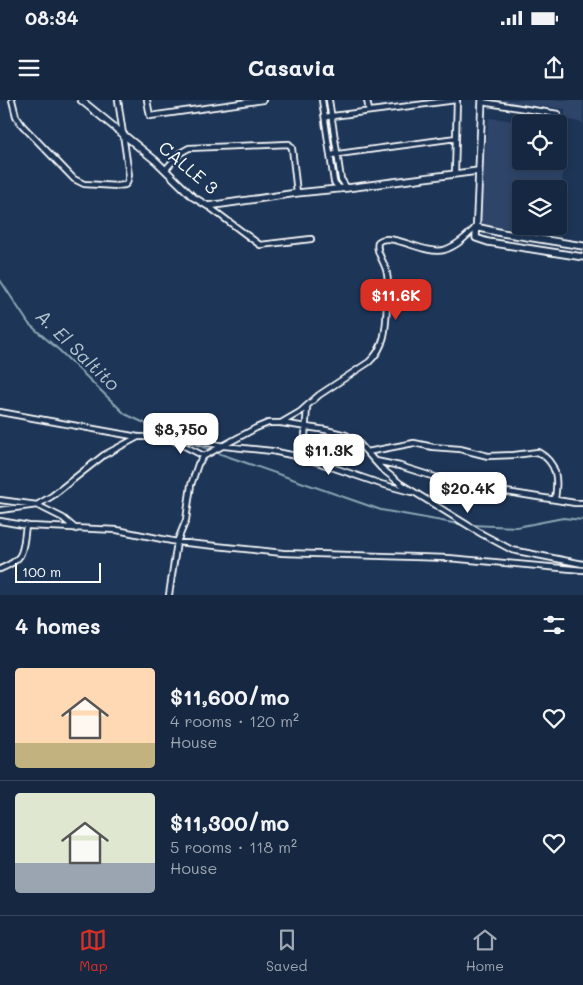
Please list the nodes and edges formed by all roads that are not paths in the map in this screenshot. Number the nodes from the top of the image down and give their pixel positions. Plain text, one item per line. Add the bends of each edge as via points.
1 (12, 100) edge
2 (81, 100) edge
3 (118, 100) edge
4 (147, 100) edge
5 (263, 100) edge
6 (322, 100) edge
7 (329, 100) edge
8 (366, 100) edge
9 (403, 100) edge
10 (457, 100) edge
11 (439, 101) edge
12 (482, 101) edge
13 (235, 102) edge
14 (404, 107) junction
15 (369, 111) junction
16 (558, 114) dead end
17 (331, 116) junction
18 (325, 117) junction
19 (123, 134) junction
20 (456, 138) junction
21 (338, 154) junction
22 (331, 155) junction
23 (166, 170) junction
24 (478, 171) junction
25 (455, 174) junction
26 (347, 188) junction
27 (340, 189) junction
28 (297, 193) junction
29 (208, 206) junction
30 (476, 226) junction
31 (476, 238) junction
32 (310, 239) dead end
33 (464, 239) junction
34 (583, 246) edge
35 (583, 257) edge
36 (307, 407) junction
37 (0, 412) edge
38 (281, 423) junction
39 (306, 427) junction
40 (138, 437) junction
41 (168, 437) junction
42 (224, 446) junction
43 (367, 452) junction
44 (204, 456) junction
45 (374, 461) junction
46 (320, 463) junction
47 (415, 493) junction
48 (555, 499) junction
49 (0, 500) edge
50 (583, 503) edge
51 (37, 505) junction
52 (0, 510) edge
53 (0, 522) edge
54 (26, 526) junction
55 (76, 529) junction
56 (177, 542) junction
57 (583, 564) edge
58 (0, 569) edge
59 (583, 570) edge
60 (169, 595) edge

1 - 19 street via 22,125 74,179 84,184 117,186 127,183 129,168
2 - 19 street, CALLE 3
3 - 19 street
4 - 13 street via 150,116
5 - 13 street
6 - 18 street
7 - 17 street
8 - 15 street
9 - 14 street
10 - 11 street
10 - 20 street
11 - 14 street
12 - 16 street
12 - 24 street
14 - 15 street
15 - 17 street
17 - 18 street
17 - 21 street
18 - 22 street
19 - 23 street, CALLE 3
20 - 21 street
20 - 25 street
21 - 22 street
21 - 26 street via 341,180
22 - 27 street via 334,182
23 - 28 street via 180,153 189,148 289,144
23 - 29 street, CALLE 3 via 193,197
24 - 25 street
24 - 30 street
25 - 26 street
26 - 27 street
27 - 28 street
28 - 29 street
29 - 32 street, CALLE 3 via 260,245
30 - 31 street
30 - 33 street
30 - 34 street
31 - 33 street
31 - 35 street
33 - 36 street via 449,248 437,250 392,238 378,242 388,282 386,329 380,348 369,362
36 - 38 street
36 - 39 street
37 - 40 street
38 - 39 street
38 - 42 street via 268,423
39 - 43 street via 346,435
39 - 46 street via 306,446
40 - 41 street
40 - 51 street via 104,455
41 - 42 street
41 - 44 street
42 - 44 street
42 - 46 street via 278,452
43 - 45 street
43 - 48 street via 414,443 488,456 538,452 552,464 558,482
44 - 56 street via 194,473 186,520
45 - 47 street
45 - 48 street via 457,484
46 - 47 street
47 - 57 street via 512,550
48 - 50 street
49 - 51 street
51 - 52 street
51 - 55 street via 63,518
53 - 54 street
54 - 55 street
54 - 58 street via 19,558
55 - 56 street via 117,530
56 - 59 street via 283,553 448,558
56 - 60 street

